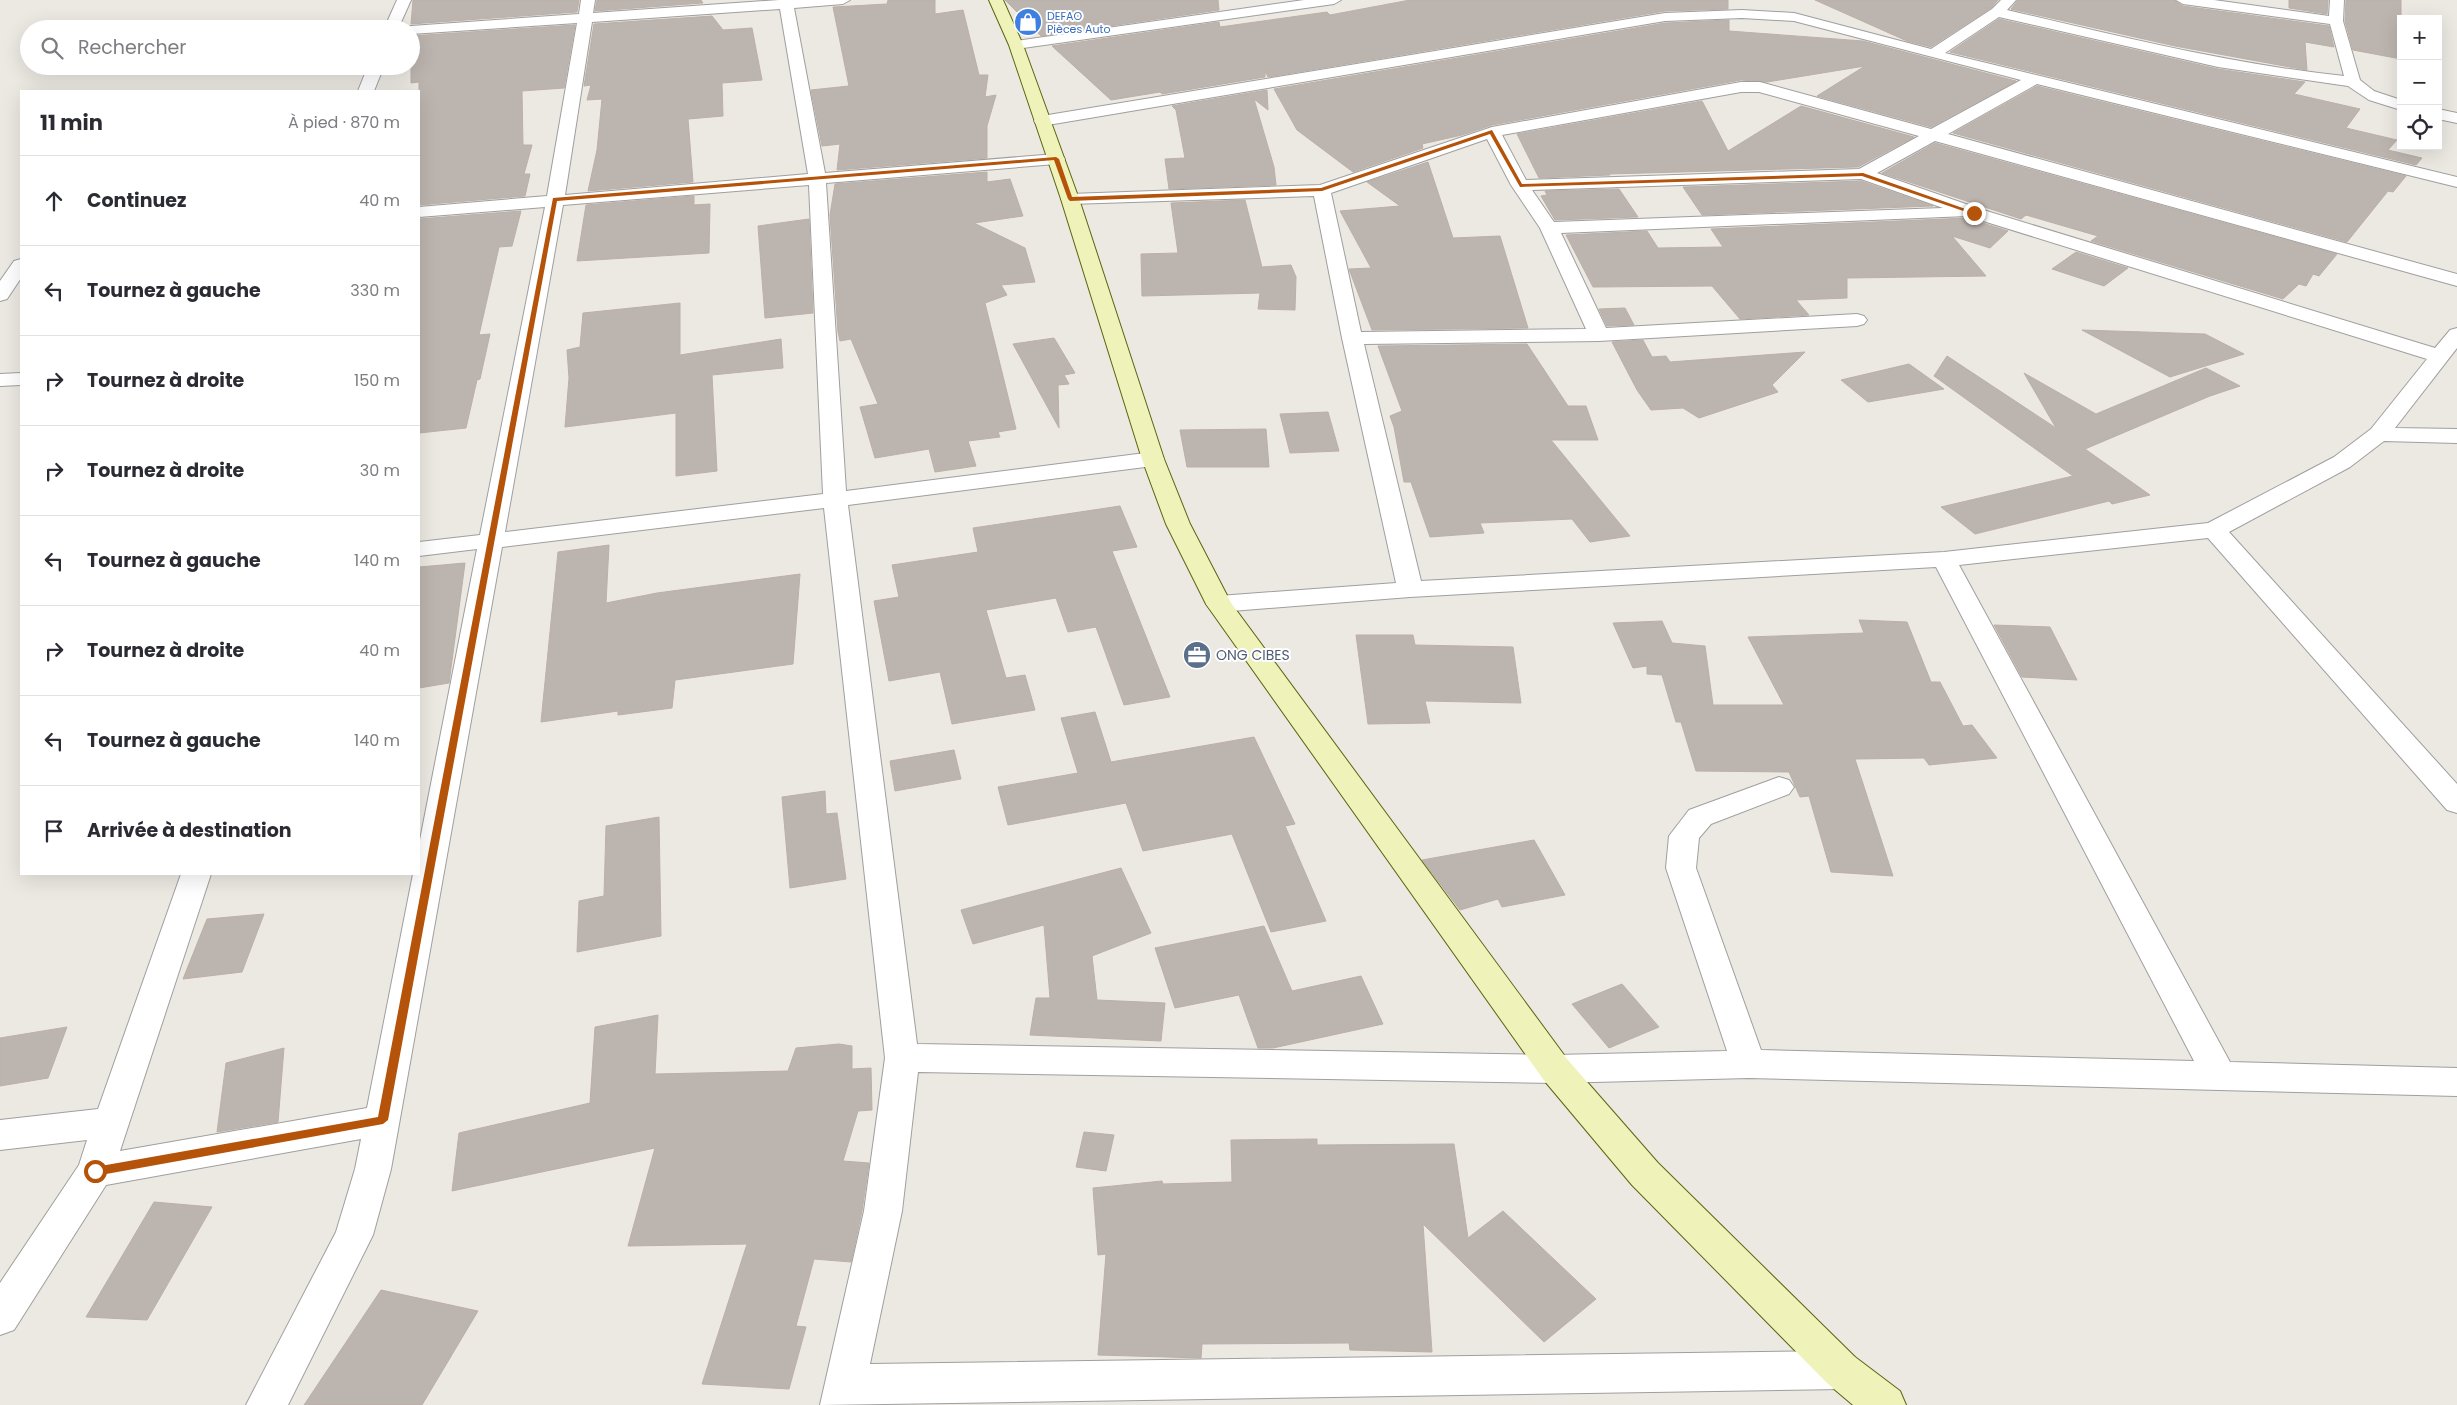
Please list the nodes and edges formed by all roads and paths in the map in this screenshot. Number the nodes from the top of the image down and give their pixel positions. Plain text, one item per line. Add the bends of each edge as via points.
1 (404, 0) edge
2 (843, 0) edge
3 (996, 0) edge
4 (1334, 0) edge
5 (1687, 0) edge
6 (1758, 0) edge
7 (2010, 0) edge
8 (2183, 0) edge
9 (2337, 0) edge
10 (786, 2) edge
11 (1283, 3) edge
12 (586, 9) edge
13 (1997, 12) junction
14 (1665, 16) junction
15 (1794, 17) junction
16 (395, 20) edge
17 (2336, 21) junction
18 (420, 29) edge
19 (1016, 45) junction
20 (1933, 54) junction
21 (372, 75) edge
22 (2034, 79) junction
23 (2353, 82) junction
24 (366, 90) edge
25 (2397, 104) edge
26 (2442, 115) edge
27 (2457, 118) edge
28 (1042, 121) junction
29 (1492, 132) junction
30 (1932, 135) junction
31 (1056, 159) junction
32 (1863, 174) junction
33 (817, 177) junction
34 (2457, 182) edge
35 (1520, 185) junction
36 (1322, 190) junction
37 (555, 199) junction
38 (1070, 199) junction
39 (420, 212) edge
40 (1974, 213) junction
41 (1549, 228) junction
42 (20, 266) edge
43 (2457, 280) edge
44 (0, 295) edge
45 (1856, 320) dead end
46 (2457, 334) edge
47 (1599, 335) junction
48 (1352, 338) junction
49 (2439, 356) junction
50 (20, 379) edge
51 (0, 380) edge
52 (2379, 434) junction
53 (2457, 436) edge
54 (1153, 459) junction
55 (835, 500) junction
56 (2214, 530) junction
57 (490, 542) junction
58 (420, 549) edge
59 (1944, 559) junction
60 (1410, 589) junction
61 (1219, 604) junction
62 (2447, 780) edge
63 (1779, 787) dead end
64 (2457, 802) edge
65 (196, 875) edge
66 (902, 1058) junction
67 (1749, 1064) junction
68 (1555, 1069) junction
69 (2220, 1077) junction
70 (2457, 1082) edge
71 (383, 1120) junction
72 (110, 1123) junction
73 (0, 1136) edge
74 (95, 1171) junction
75 (0, 1317) edge
76 (1841, 1370) junction
77 (844, 1394) edge
78 (267, 1405) edge
79 (1885, 1405) edge

1 - 16 street
2 - 10 street
3 - 19 street
4 - 11 street
5 - 14 street
6 - 15 street
7 - 13 street
8 - 17 street
9 - 17 street
10 - 12 street
10 - 33 street
11 - 19 street
12 - 18 street
12 - 37 street
13 - 20 street
13 - 23 street via 2238,67 2301,78
14 - 15 street via 1742,14
14 - 28 street
15 - 20 street
17 - 23 street
19 - 28 street
20 - 22 street
21 - 24 street
22 - 30 street
22 - 34 street
23 - 25 street via 2372,96
26 - 27 street
28 - 31 street
29 - 30 street via 1750,86
29 - 35 street
29 - 36 street
30 - 32 street
30 - 43 street
31 - 33 street
31 - 38 street
32 - 35 street
32 - 40 street
33 - 37 street
33 - 55 street
35 - 41 street
36 - 38 street
36 - 48 street
37 - 39 street
37 - 57 street
38 - 54 street
40 - 41 street
40 - 49 street
41 - 47 street
42 - 44 street
45 - 47 street
46 - 49 street
47 - 48 street
48 - 60 street
49 - 52 street
50 - 51 street
52 - 53 street
52 - 56 street via 2342,462
54 - 55 street
54 - 61 street via 1178,524
55 - 57 street
55 - 66 street
56 - 59 street
56 - 62 street
57 - 58 street
57 - 71 street
59 - 60 street
59 - 69 street
60 - 61 street
61 - 68 street
62 - 64 street
63 - 67 street via 1700,817 1684,836 1683,844 1681,868
65 - 72 street
66 - 68 street
66 - 77 street via 883,1211
67 - 68 street
67 - 69 street
68 - 76 street via 1645,1174
69 - 70 street
71 - 74 street
71 - 78 street via 354,1235
72 - 73 street
72 - 74 street
74 - 75 street
76 - 77 street
76 - 79 street

